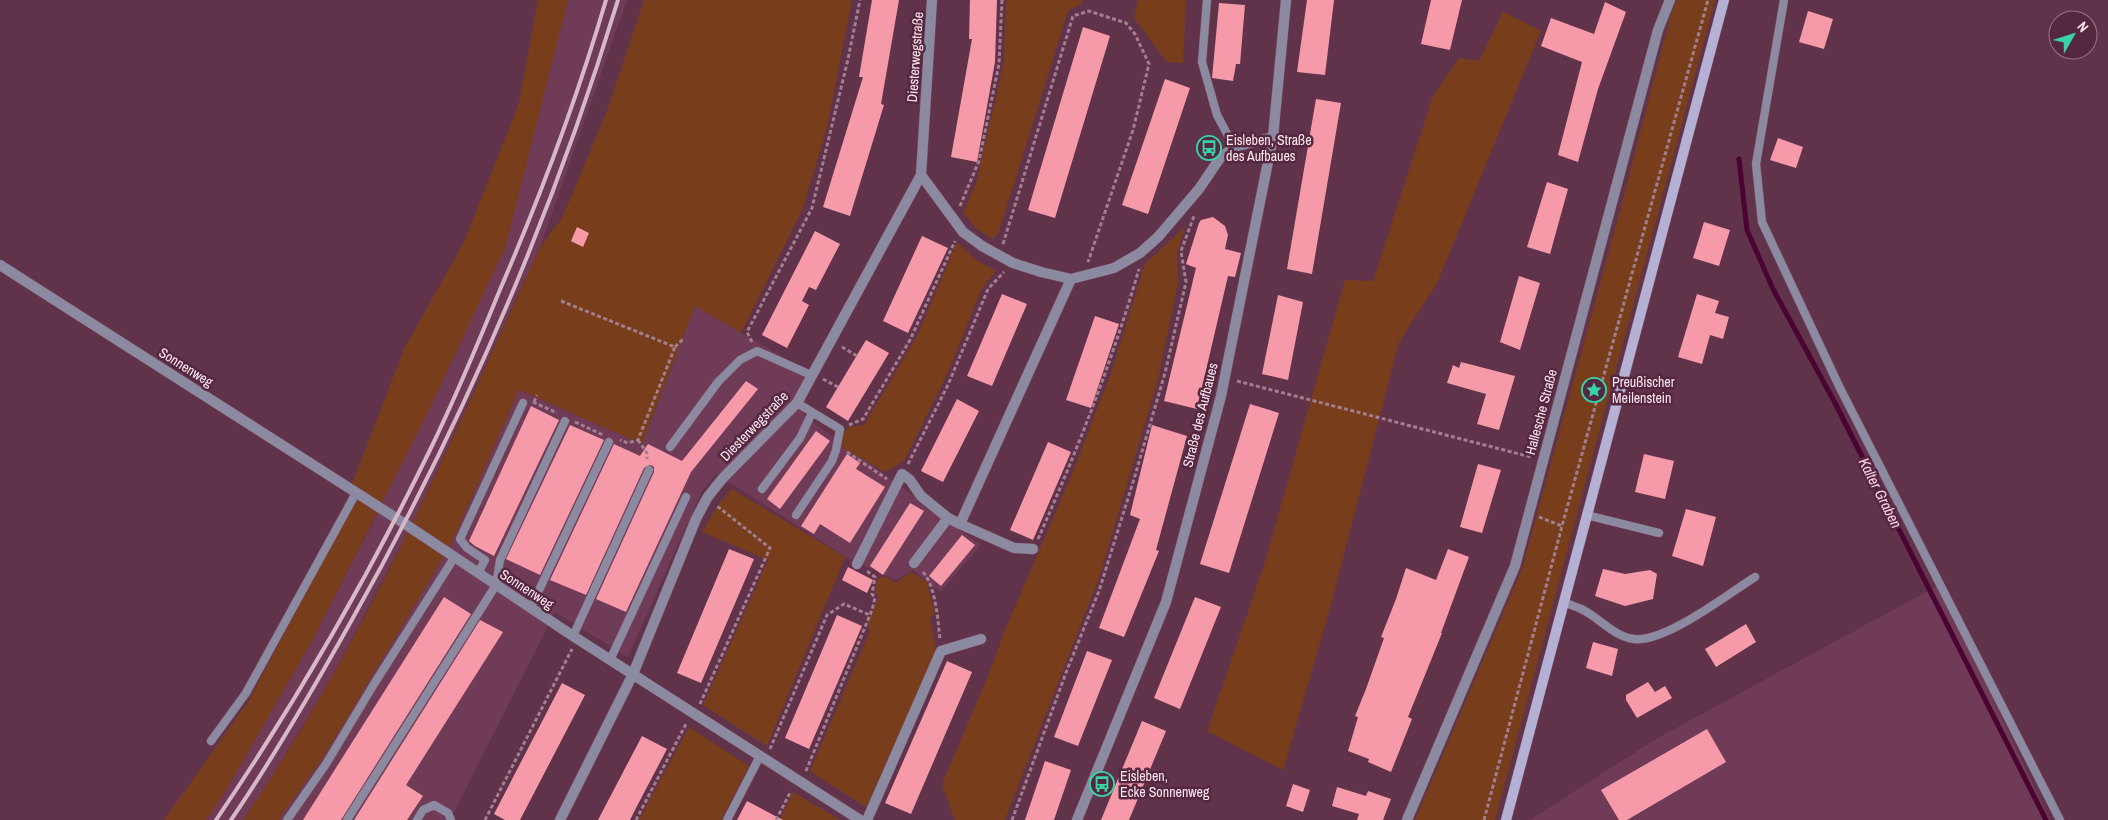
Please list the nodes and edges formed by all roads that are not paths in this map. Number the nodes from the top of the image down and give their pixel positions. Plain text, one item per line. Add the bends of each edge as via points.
1 (932, 0) edge
2 (1208, 0) edge
3 (1286, 0) edge
4 (1670, 0) edge
5 (1724, 0) edge
6 (1784, 0) edge
7 (1273, 137) junction
8 (1234, 146) junction
9 (921, 175) junction
10 (0, 266) edge
11 (1071, 279) junction
12 (811, 376) junction
13 (523, 403) dead end
14 (797, 403) junction
15 (812, 412) junction
16 (565, 421) dead end
17 (610, 442) road end
18 (670, 447) dead end
19 (649, 470) road end
20 (762, 489) dead end
21 (356, 493) junction
22 (686, 496) dead end
23 (796, 515) dead end
24 (1586, 515) junction
25 (948, 518) junction
26 (960, 524) junction
27 (1660, 533) dead end
28 (1033, 549) road end
29 (454, 558) junction
30 (914, 563) road end
31 (856, 564) road end
32 (478, 573) junction
33 (1755, 577) dead end
34 (496, 585) junction
35 (1564, 602) junction
36 (531, 607) junction
37 (575, 637) junction
38 (981, 639) dead end
39 (610, 660) junction
40 (633, 674) junction
41 (211, 741) dead end
42 (763, 757) junction
43 (287, 820) edge
44 (347, 820) edge
45 (417, 820) edge
46 (451, 820) edge
47 (560, 820) edge
48 (727, 820) edge
49 (860, 820) edge
50 (867, 820) edge
51 (1077, 820) edge
52 (1407, 820) edge
53 (1506, 820) edge
54 (2060, 820) edge

1 - 9 street, Diesterwegstraße
2 - 8 lane via 1202,62 1216,115
3 - 7 street, Straße des Aufbaues
4 - 52 street, Hallesche Straße via 1658,30 1515,566
5 - 24 main road
6 - 54 lane via 1756,164 1762,222 1839,386
7 - 8 street
7 - 51 street, Straße des Aufbaues via 1224,378 1166,602
8 - 11 street via 1220,158 1158,237 1140,253 1114,268
9 - 11 street via 963,232 999,256
9 - 12 street, Diesterwegstraße
10 - 21 street, Sonnenweg
11 - 26 street
12 - 14 street, Diesterwegstraße
12 - 18 lane via 757,351 740,360 718,382
13 - 32 lane via 460,539 485,560
14 - 15 lane
14 - 40 street, Diesterwegstraße via 707,498
15 - 20 lane via 800,438
15 - 23 lane via 840,429 832,461
16 - 34 lane via 500,560
17 - 36 lane
19 - 37 lane
21 - 29 street, Sonnenweg
21 - 41 lane via 246,693
22 - 39 lane
24 - 27 lane
24 - 35 main road
25 - 26 street
25 - 30 street
25 - 31 street via 921,496 902,474
26 - 28 street via 1014,548
29 - 32 street, Sonnenweg
29 - 43 lane via 326,764
32 - 34 street, Sonnenweg
33 - 35 lane via 1664,634 1646,639 1633,639 1618,633 1585,610
34 - 36 street, Sonnenweg
34 - 44 lane
35 - 53 main road
36 - 37 street, Sonnenweg
37 - 39 street, Sonnenweg
38 - 50 street via 941,651
39 - 40 street, Sonnenweg
40 - 42 street, Sonnenweg
40 - 47 street
42 - 48 lane
42 - 49 street, Sonnenweg
45 - 46 lane via 423,810 434,805 448,813

